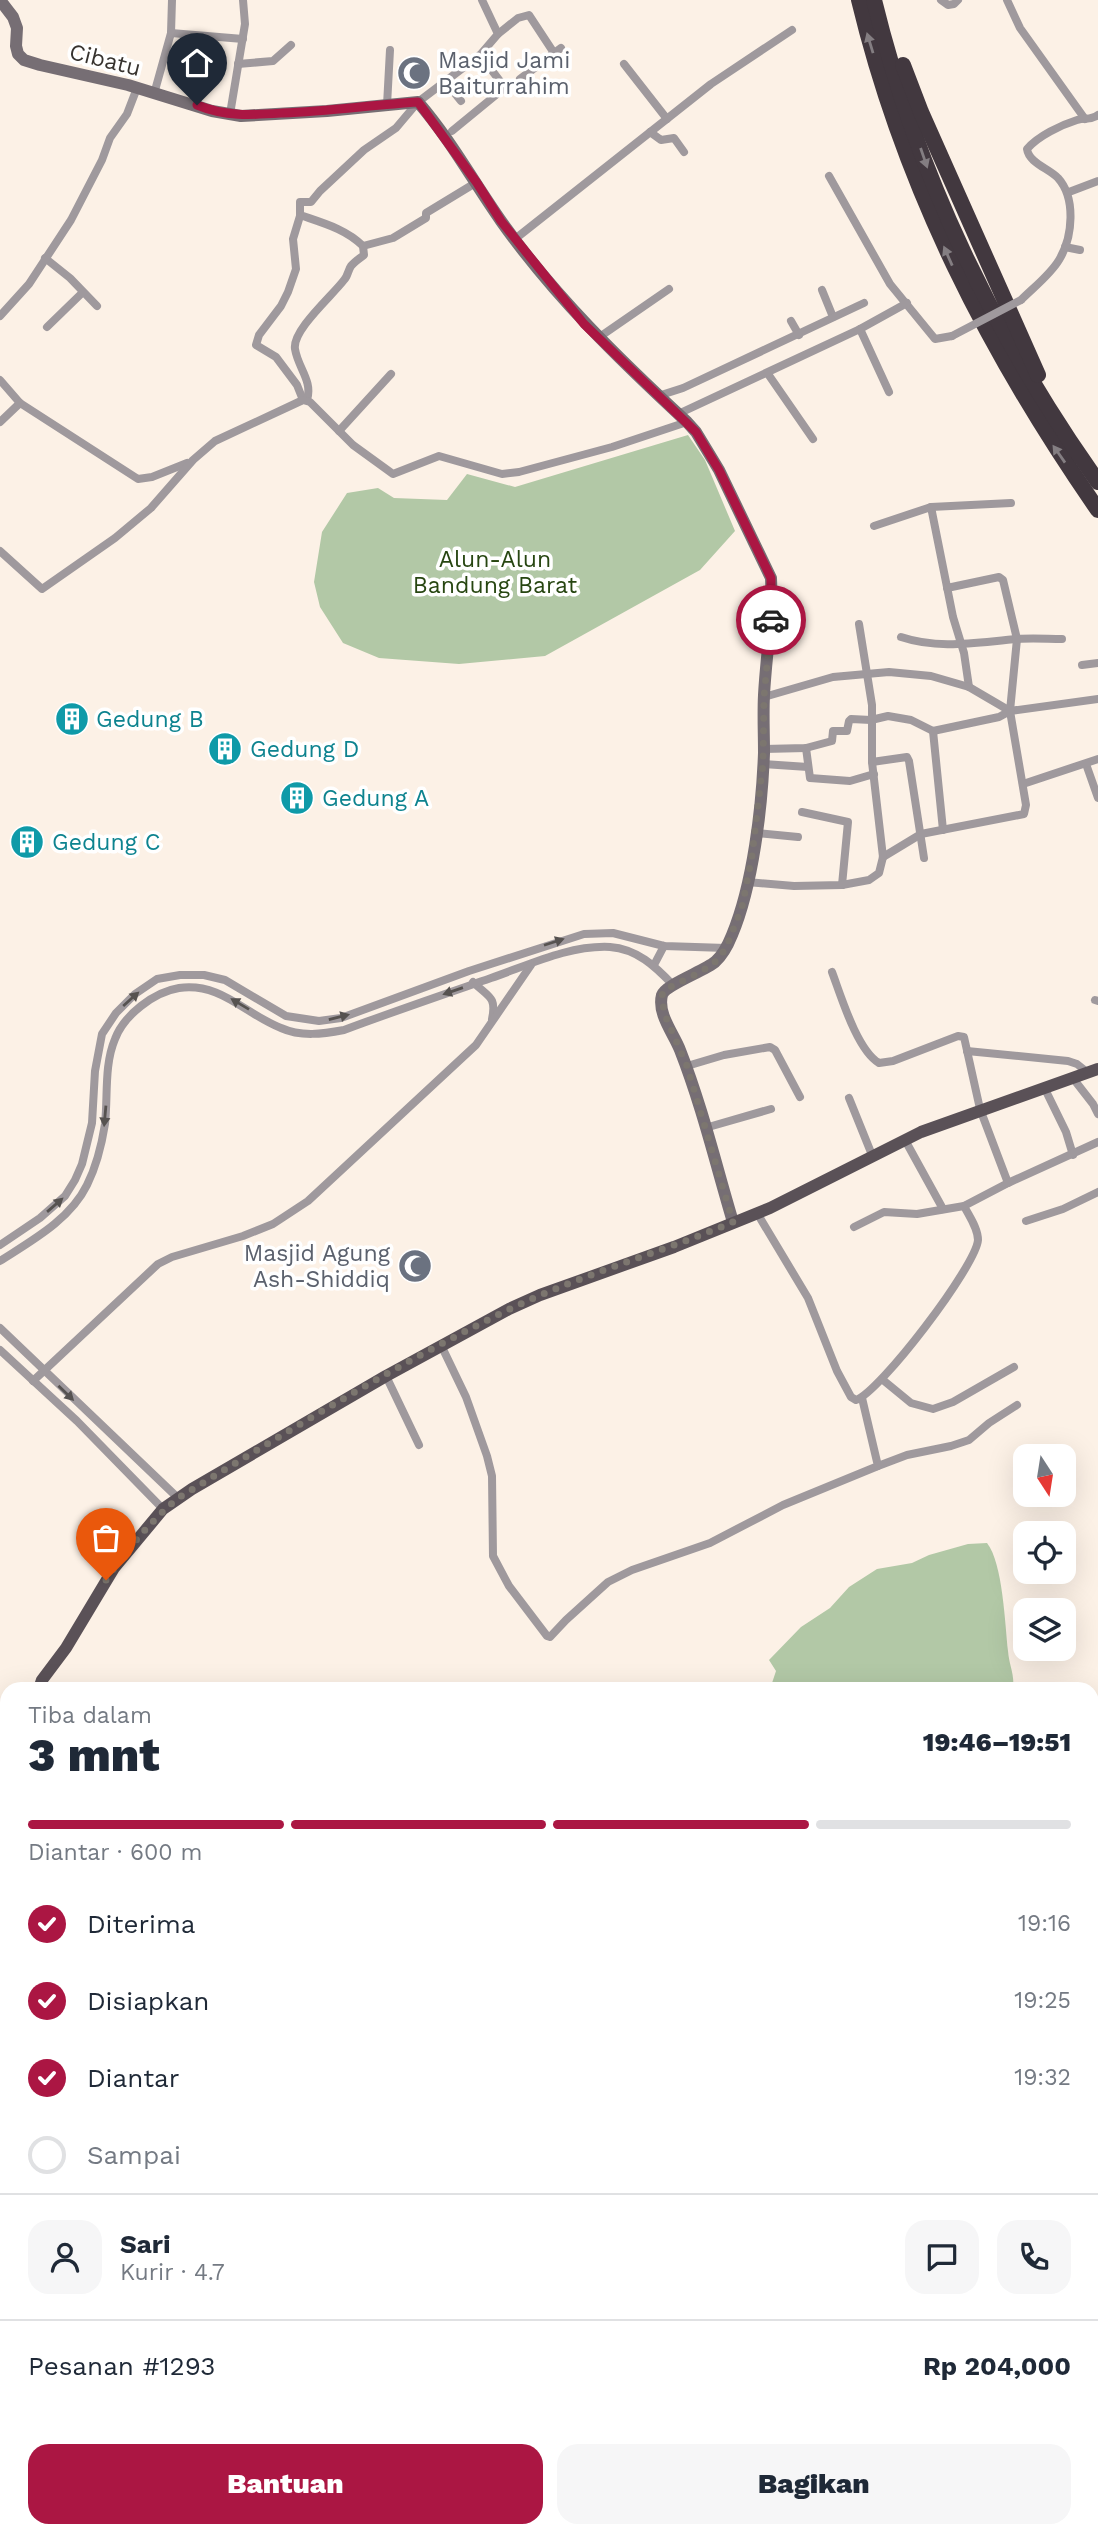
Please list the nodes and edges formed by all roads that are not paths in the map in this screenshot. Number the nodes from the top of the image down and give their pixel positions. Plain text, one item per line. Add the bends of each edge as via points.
1 (0, 0) edge
2 (172, 0) edge
3 (243, 0) edge
4 (482, 0) edge
5 (859, 0) edge
6 (877, 0) edge
7 (941, 0) edge
8 (958, 0) edge
9 (1007, 0) edge
10 (792, 30) dead end
11 (171, 33) junction
12 (498, 34) junction
13 (243, 39) junction
14 (291, 46) dead end
15 (390, 50) dead end
16 (480, 55) junction
17 (238, 64) junction
18 (624, 64) dead end
19 (520, 79) dead end
20 (445, 81) junction
21 (137, 88) junction
22 (154, 94) junction
23 (461, 101) dead end
24 (418, 102) junction
25 (387, 105) junction
26 (230, 114) junction
27 (667, 119) junction
28 (1093, 120) edge
29 (452, 131) dead end
30 (650, 132) junction
31 (684, 152) dead end
32 (829, 176) dead end
33 (1098, 181) edge
34 (477, 183) junction
35 (1069, 192) junction
36 (300, 216) junction
37 (515, 239) junction
38 (363, 246) junction
39 (1065, 247) junction
40 (1080, 250) dead end
41 (45, 258) junction
42 (669, 289) dead end
43 (821, 290) dead end
44 (82, 293) junction
45 (864, 303) dead end
46 (907, 303) junction
47 (97, 306) dead end
48 (0, 316) edge
49 (833, 317) junction
50 (791, 321) dead end
51 (47, 327) dead end
52 (860, 330) junction
53 (799, 335) junction
54 (597, 338) junction
55 (391, 374) dead end
56 (768, 374) junction
57 (0, 380) edge
58 (890, 392) dead end
59 (658, 396) junction
60 (305, 400) junction
61 (20, 403) junction
62 (682, 418) junction
63 (0, 422) edge
64 (339, 431) junction
65 (813, 439) dead end
66 (193, 460) junction
67 (1098, 482) edge
68 (1012, 503) dead end
69 (932, 508) junction
70 (1098, 510) edge
71 (874, 526) dead end
72 (0, 551) edge
73 (947, 588) junction
74 (859, 624) dead end
75 (901, 637) dead end
76 (1017, 639) junction
77 (1062, 639) dead end
78 (961, 644) junction
79 (1098, 663) edge
80 (1082, 665) dead end
81 (868, 673) junction
82 (969, 687) junction
83 (764, 697) junction
84 (1098, 699) edge
85 (1010, 711) junction
86 (871, 720) junction
87 (933, 731) junction
88 (806, 748) junction
89 (764, 749) junction
90 (1098, 759) edge
91 (872, 762) junction
92 (763, 764) junction
93 (1086, 764) junction
94 (808, 767) junction
95 (874, 774) junction
96 (1023, 783) junction
97 (1098, 798) edge
98 (802, 812) dead end
99 (943, 830) junction
100 (756, 833) junction
101 (921, 834) junction
102 (798, 837) dead end
103 (883, 857) junction
104 (924, 858) dead end
105 (747, 882) junction
106 (842, 885) junction
107 (613, 933) junction
108 (664, 946) junction
109 (612, 947) junction
110 (726, 948) junction
111 (532, 964) junction
112 (654, 965) junction
113 (469, 971) junction
114 (832, 972) dead end
115 (474, 984) junction
116 (673, 985) junction
117 (490, 1026) junction
118 (967, 1051) junction
119 (687, 1066) junction
120 (1092, 1070) edge
121 (1072, 1077) junction
122 (1044, 1087) junction
123 (800, 1097) dead end
124 (849, 1098) dead end
125 (771, 1109) dead end
126 (981, 1109) junction
127 (1098, 1114) edge
128 (705, 1128) junction
129 (905, 1140) junction
130 (1098, 1142) edge
131 (872, 1155) junction
132 (1073, 1155) junction
133 (1009, 1182) junction
134 (1098, 1192) edge
135 (964, 1206) junction
136 (943, 1209) junction
137 (757, 1213) junction
138 (1026, 1221) dead end
139 (733, 1222) junction
140 (854, 1227) dead end
141 (0, 1245) edge
142 (0, 1261) edge
143 (0, 1328) edge
144 (441, 1345) junction
145 (0, 1350) edge
146 (1014, 1367) dead end
147 (44, 1371) junction
148 (386, 1376) junction
149 (883, 1380) junction
150 (33, 1381) junction
151 (862, 1398) junction
152 (1017, 1405) dead end
153 (419, 1444) dead end
154 (878, 1466) junction
155 (178, 1498) junction
156 (163, 1509) junction
157 (41, 1682) edge

1 - 21 street, Cibatu via 13,17 18,54 24,60
2 - 11 street
3 - 13 street
4 - 12 street
70 -> 5 highway via 1041,426 950,261 886,97
6 -> 67 highway via 901,93 932,181 965,255 1014,350
7 - 8 street via 951,5
9 - 28 street via 1020,28
10 - 27 street
11 - 13 street
11 - 22 street
12 - 16 street
12 - 19 street via 529,15 558,50
13 - 17 street
14 - 17 street via 272,61
15 - 25 street
16 - 20 street
16 - 29 street via 503,85 502,90
17 - 26 street
18 - 27 street
20 - 23 street
20 - 24 street
21 - 22 street, Cibatu
21 - 41 street via 71,220
22 - 26 street, Cibatu
24 - 25 street, Cibatu
24 - 34 street
24 - 36 street via 396,128 364,150 311,202 300,202
25 - 26 street, Cibatu
27 - 30 street
28 - 35 street via 1077,120 1027,149
30 - 31 street via 664,140 674,138
30 - 37 street
32 - 46 street via 890,284
33 - 35 street
34 - 37 street
34 - 38 street via 426,213 426,218 407,231
35 - 39 street via 1072,207
36 - 38 street via 341,230
36 - 60 street via 293,239 296,269 281,306 256,345 276,357
37 - 54 street
38 - 60 street via 363,255 351,265 346,279 319,306 296,340 295,352 310,392
39 - 40 street
39 - 46 street, bridge via 1051,270 1021,300 952,335 935,339
41 - 44 street
41 - 48 street
42 - 54 street
43 - 49 street
44 - 47 street
44 - 51 street
45 - 49 street
46 - 52 street
49 - 53 street
50 - 53 street
52 - 56 street
52 - 58 street
53 - 59 street
54 - 59 street
55 - 64 street
56 - 62 street
56 - 65 street
57 - 61 street
59 - 62 street
60 - 64 street
60 - 66 street via 215,441
61 - 63 street
61 - 66 street via 138,480
62 - 64 street via 612,447 502,474 439,456 391,474
62 - 83 street via 719,470 771,578
66 - 72 street via 150,508 43,589
68 - 69 street
69 - 71 street
69 - 73 street
73 - 76 street via 1002,578
73 - 78 street
74 - 81 street
75 - 78 street via 930,644
76 - 77 street
76 - 78 street
76 - 85 street
78 - 82 street
79 - 80 street
81 - 82 street via 931,676
81 - 83 street via 833,677
81 - 86 street
82 - 85 street
83 - 89 street
84 - 85 street
85 - 87 street
85 - 96 street
86 - 87 street via 888,716 911,720
86 - 88 street via 849,719 847,731 833,731 833,741
86 - 91 street
87 - 99 street
88 - 89 street
88 - 94 street
89 - 92 street
90 - 93 street
91 - 95 street
91 - 101 street via 907,757
92 - 94 street
92 - 100 street
93 - 96 street
93 - 97 street
94 - 95 street via 812,779 850,781
95 - 103 street
96 - 99 street via 1024,814
98 - 106 street via 848,822
99 - 101 street
100 - 102 street
100 - 105 street
101 - 103 street
101 - 104 street
103 - 106 street via 879,873 869,880
105 - 106 street
105 - 110 street
107 - 108 street
107 - 109 street
113 -> 107 street via 573,937
108 - 110 street
108 - 112 street
109 - 111 street via 586,948
109 - 112 street
110 - 116 street via 701,972
111 - 115 street
111 - 117 street
112 - 116 street
113 - 115 street
141 -> 113 street via 40,1218 75,1180 92,1123 102,1034 116,1013 157,979 204,975 225,980 286,1016 319,1021 341,1018
114 - 118 street via 849,1018 874,1061 893,1061 958,1036 964,1037
115 - 117 street via 495,1006
115 -> 142 street via 344,1030 320,1034 281,1029 219,992 202,988 163,992 144,1004 115,1039 104,1125 86,1187 45,1232
116 - 119 street via 662,995 664,1013
117 - 147 street via 477,1045 308,1201 272,1224 158,1264
118 - 120 street via 1068,1061
118 - 126 street
119 - 123 street via 770,1047
119 - 128 street
120 - 121 main road
121 - 122 main road
121 - 127 street
122 - 126 main road
122 - 132 street
124 - 131 street
125 - 128 street
126 - 129 main road
126 - 133 street
128 - 139 street
129 - 131 main road
129 - 136 street
130 - 132 street
131 - 137 main road
132 - 133 street
133 - 135 street
134 - 138 street
135 - 136 street
135 - 149 street via 977,1244 930,1321
136 - 140 street via 917,1214 884,1212
137 - 139 main road
137 - 151 street via 808,1298 851,1397
139 - 144 main road via 540,1295
143 - 147 street
144 - 148 main road
144 - 154 street via 487,1455 492,1476 492,1556 509,1586 550,1637 608,1582 710,1543 783,1505
145 - 150 street
146 - 149 street via 933,1409 911,1403
147 - 150 street
147 -> 155 street
148 - 153 street
148 - 155 main road
149 - 151 street
150 - 156 street
151 - 154 street
152 - 154 street via 969,1440
155 - 156 main road
156 - 157 main road via 114,1568

